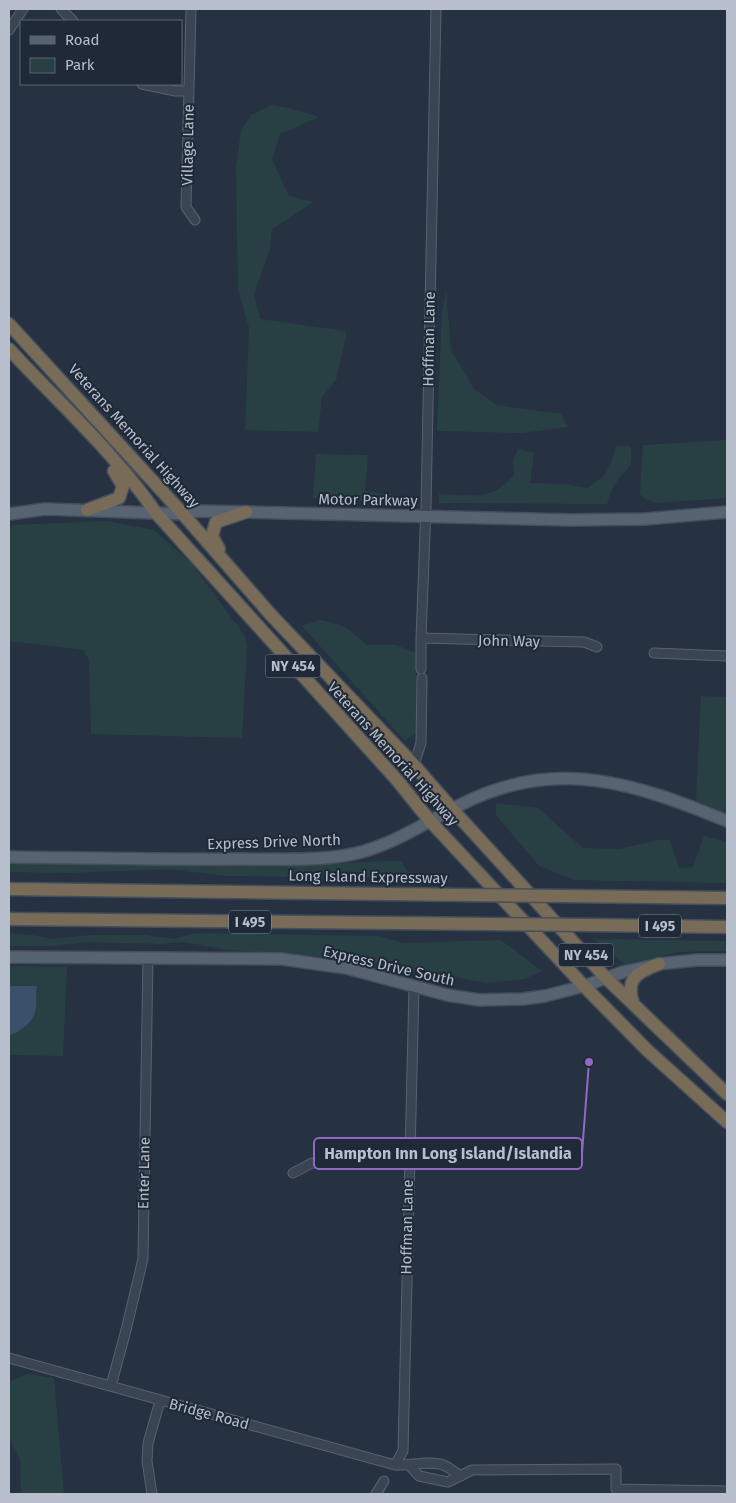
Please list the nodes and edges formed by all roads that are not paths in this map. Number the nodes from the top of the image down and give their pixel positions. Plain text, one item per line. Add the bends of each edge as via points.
1 (23, 9) edge
2 (62, 9) edge
3 (191, 9) edge
4 (436, 9) edge
5 (72, 20) edge
6 (9, 30) edge
7 (147, 85) edge
8 (189, 91) junction
9 (195, 220) dead end
10 (9, 324) edge
11 (9, 349) edge
12 (84, 428) junction
13 (87, 510) junction
14 (246, 512) junction
15 (727, 512) edge
16 (156, 513) junction
17 (9, 514) edge
18 (183, 514) junction
19 (425, 516) junction
20 (249, 590) junction
21 (421, 638) junction
22 (596, 647) dead end
23 (654, 653) dead end
24 (727, 656) edge
25 (414, 765) junction
26 (452, 809) junction
27 (430, 821) junction
28 (727, 821) edge
29 (9, 857) edge
30 (9, 889) edge
31 (727, 898) edge
32 (9, 919) edge
33 (727, 927) edge
34 (9, 956) edge
35 (148, 957) junction
36 (727, 960) edge
37 (659, 964) junction
38 (606, 978) junction
39 (584, 986) junction
40 (414, 987) junction
41 (633, 1003) junction
42 (727, 1094) edge
43 (727, 1122) edge
44 (408, 1162) junction
45 (294, 1173) dead end
46 (9, 1358) edge
47 (111, 1386) junction
48 (160, 1401) junction
49 (395, 1465) junction
50 (410, 1466) junction
51 (461, 1476) junction
52 (384, 1481) dead end
53 (727, 1491) edge
54 (152, 1494) edge
55 (376, 1494) edge

1 - 6 street
2 - 5 street
3 - 8 street, Village Lane
4 - 19 street, Hoffman Lane
7 - 8 street
8 - 9 street, Village Lane via 186,206
10 - 18 highway, Veterans Memorial Highway / NY 454
11 - 12 highway, Veterans Memorial Highway / NY 454
12 - 13 highway via 124,486 116,500
12 - 16 highway, Veterans Memorial Highway / NY 454 via 138,486
13 - 16 main road, Motor Parkway
13 - 17 main road, Motor Parkway via 45,509
14 - 18 main road, Motor Parkway via 196,511
14 - 19 main road, Motor Parkway
14 - 20 highway via 216,522 212,536
15 - 19 main road, Motor Parkway via 612,520
16 - 18 main road, Motor Parkway
16 - 27 highway, Veterans Memorial Highway / NY 454 via 397,780
18 - 20 highway, Veterans Memorial Highway / NY 454
19 - 21 street, Hoffman Lane
20 - 25 highway, Veterans Memorial Highway / NY 454
21 - 22 street, John Way via 584,642
21 - 25 street, Hoffman Lane via 421,743
23 - 24 street
25 - 26 highway, Veterans Memorial Highway / NY 454
26 - 27 main road, Express Drive North
26 - 28 main road, Express Drive North via 522,782 583,779 617,783 650,792
26 - 38 highway, Veterans Memorial Highway / NY 454
27 - 29 main road, Express Drive North via 373,850 341,856 199,860
27 - 39 highway, Veterans Memorial Highway / NY 454
30 - 31 highway, Long Island Expressway / I 495, bridge
32 - 33 highway, I 495, bridge
34 - 35 main road, Express Drive South
35 - 40 main road, Express Drive South via 282,959 346,968
35 - 47 street, Enter Lane via 143,1259
36 - 37 main road, Express Drive South
37 - 38 main road, Express Drive South
37 - 41 highway via 640,973 632,981 630,993
38 - 39 main road, Express Drive South
38 - 41 highway, Veterans Memorial Highway / NY 454
39 - 40 main road, Express Drive South via 523,1000 479,1000
39 - 43 highway, Veterans Memorial Highway / NY 454 via 647,1050
40 - 44 street, Hoffman Lane
41 - 42 highway, Veterans Memorial Highway / NY 454
44 - 45 street via 312,1163
44 - 49 street, Hoffman Lane via 403,1451
46 - 47 street, Bridge Road
47 - 48 street, Bridge Road
48 - 49 street, Bridge Road
48 - 54 street via 148,1443
49 - 50 street, Bridge Road
50 - 51 street, Bridge Road via 443,1465
50 - 51 street, Bridge Road via 419,1476 448,1482
51 - 53 street, Bridge Road via 472,1470 616,1470 616,1489
52 - 55 street

